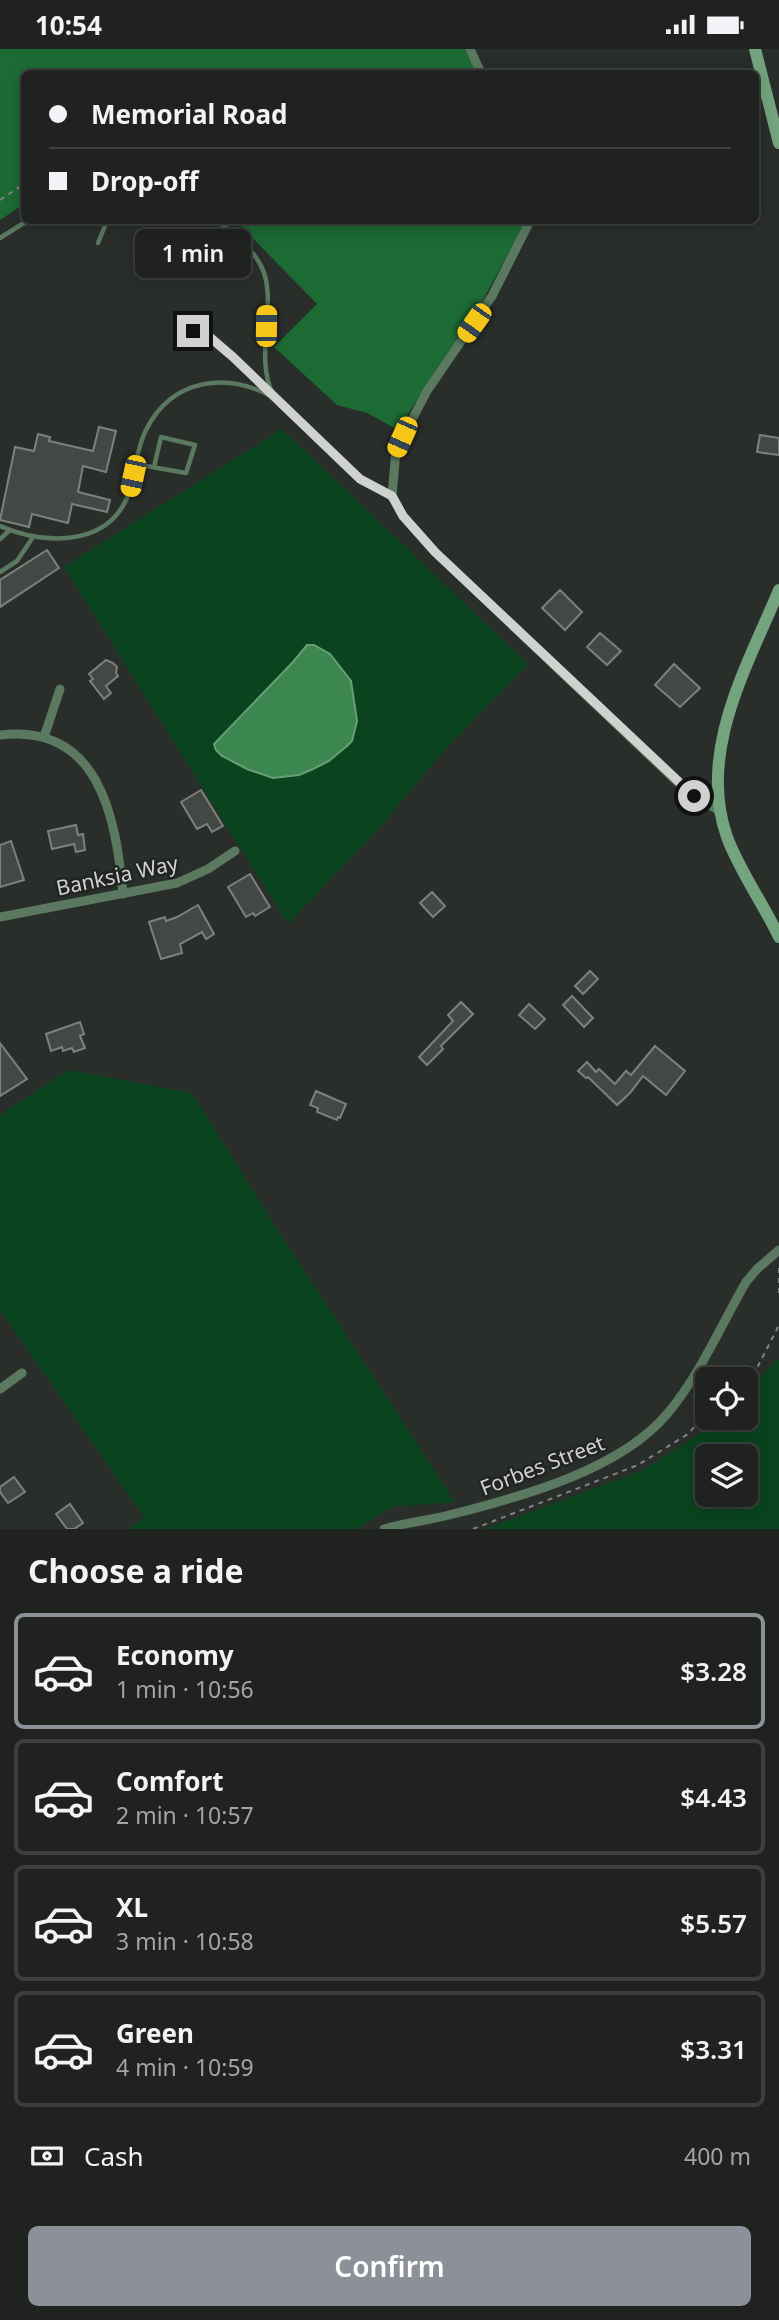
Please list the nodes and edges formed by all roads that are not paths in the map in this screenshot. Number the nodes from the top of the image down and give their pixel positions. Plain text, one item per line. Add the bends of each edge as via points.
1 (470, 49) edge
2 (755, 49) edge
3 (480, 70) edge
4 (779, 143) edge
5 (22, 224) edge
6 (106, 224) edge
7 (221, 224) edge
8 (528, 224) edge
9 (0, 238) edge
10 (98, 243) dead end
11 (176, 332) dead end
12 (275, 398) junction
13 (135, 464) junction
14 (154, 467) junction
15 (392, 496) junction
16 (0, 526) edge
17 (10, 530) junction
18 (33, 537) junction
19 (0, 539) edge
20 (0, 572) edge
21 (779, 590) edge
22 (60, 689) dead end
23 (0, 735) edge
24 (44, 737) junction
25 (720, 811) junction
26 (235, 851) dead end
27 (122, 894) junction
28 (0, 917) edge
29 (779, 937) edge
30 (779, 1250) edge
31 (22, 1373) dead end
32 (0, 1389) edge
33 (384, 1529) edge

1 - 3 street
2 - 4 street
5 - 9 lane
6 - 10 lane
7 - 12 lane via 253,253 266,281 266,369
8 - 15 street via 492,296 408,424 396,450
11 - 12 lane via 205,333
12 - 13 lane via 256,388 221,381 187,389 146,429
12 - 15 lane via 360,479
13 - 14 lane
13 - 18 lane via 123,507 103,525 75,537
14 - 14 lane via 186,473 195,445 161,437
15 - 25 street via 435,552 689,793
16 - 17 lane
17 - 18 lane
17 - 19 lane
18 - 20 lane via 17,561
21 - 25 street via 724,730 716,780
22 - 24 street
23 - 24 street
24 - 27 street via 72,750 105,797
25 - 29 street via 737,859
26 - 27 street, Banksia Way via 177,883
27 - 28 street, Banksia Way
30 - 33 street, Forbes Street via 746,1282 685,1390 634,1444 588,1470 533,1490
31 - 32 street

